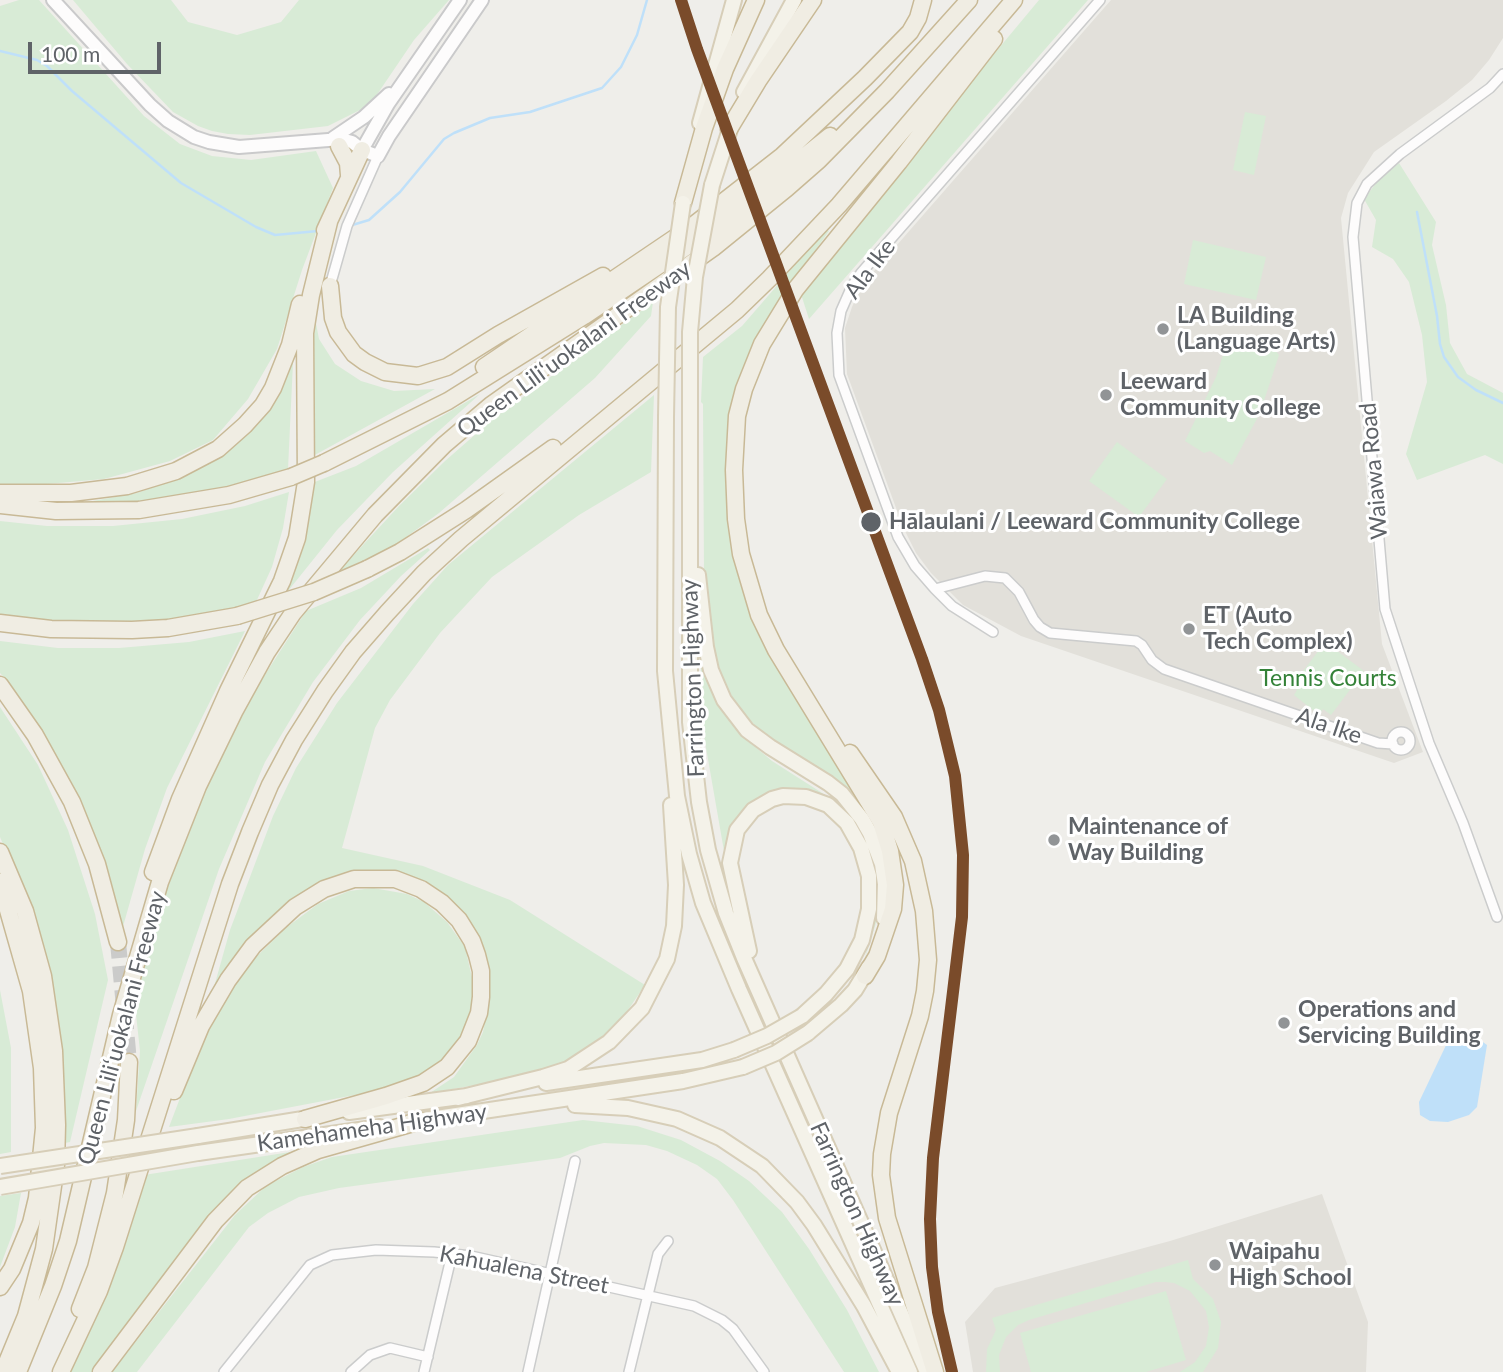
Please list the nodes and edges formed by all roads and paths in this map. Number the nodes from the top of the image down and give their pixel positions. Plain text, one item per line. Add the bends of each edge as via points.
1 (53, 0) edge
2 (460, 0) edge
3 (482, 0) edge
4 (734, 0) edge
5 (756, 0) edge
6 (794, 0) edge
7 (813, 0) edge
8 (923, 0) edge
9 (969, 0) edge
10 (1014, 0) edge
11 (1024, 0) edge
12 (1100, 0) edge
13 (942, 31) junction
14 (1503, 74) edge
15 (405, 79) junction
16 (729, 129) junction
17 (332, 141) junction
18 (362, 150) junction
19 (378, 156) junction
20 (349, 174) junction
21 (683, 203) junction
22 (691, 227) junction
23 (319, 250) junction
24 (330, 286) joint
25 (737, 310) junction
26 (690, 420) junction
27 (345, 453) junction
28 (0, 493) edge
29 (0, 505) edge
30 (935, 589) junction
31 (0, 623) edge
32 (993, 632) dead end
33 (782, 659) junction
34 (665, 671) junction
35 (0, 685) edge
36 (1393, 744) dead end
37 (0, 852) edge
38 (0, 882) edge
39 (1497, 917) dead end
40 (118, 942) tunnel mouth
41 (865, 976) junction
42 (121, 1015) junction
43 (772, 1026) junction
44 (129, 1062) tunnel mouth
45 (458, 1098) junction
46 (503, 1109) junction
47 (305, 1119) junction
48 (420, 1121) junction
49 (575, 1161) dead end
50 (0, 1166) edge
51 (140, 1167) junction
52 (0, 1187) edge
53 (667, 1241) dead end
54 (452, 1254) junction
55 (550, 1274) junction
56 (0, 1287) edge
57 (647, 1295) junction
58 (428, 1357) junction
59 (3, 1372) edge
60 (18, 1372) edge
61 (52, 1372) edge
62 (61, 1372) edge
63 (101, 1372) edge
64 (224, 1372) edge
65 (351, 1372) edge
66 (424, 1372) edge
67 (528, 1372) edge
68 (629, 1372) edge
69 (764, 1372) edge
70 (899, 1372) edge
71 (910, 1372) edge
72 (927, 1372) edge
73 (935, 1372) edge

1 - 17 street via 150,104 194,137 239,147
2 - 15 street
3 - 19 street
4 - 21 main road, Farrington Highway via 703,108
5 - 21 highway via 724,69
6 - 16 main road, Farrington Highway via 757,64
7 - 16 highway
8 - 22 highway via 910,32 866,78 782,156
9 - 13 highway, Queen Liliʻuokalani Freeway
10 - 25 highway via 839,205
11 - 33 highway via 795,290 762,344 744,389 735,433 737,531 748,585
12 - 30 street, Ala Ike via 861,273 841,311 836,357 844,394 898,537
13 - 27 highway via 840,127 717,226 471,387
13 - 42 highway, Queen Liliʻuokalani Freeway via 787,188 713,248 491,405 403,485 341,553 267,652 198,786 160,882
14 - 39 street, Waiawa Road via 1373,177 1357,203 1353,237 1385,609 1429,743
15 - 17 street
15 - 18 street
16 - 26 main road, Farrington Highway, bridge via 712,185 695,277
17 - 18 street via 352,142
17 - 20 highway via 348,163
18 - 19 street
18 - 20 highway
19 - 24 street
20 - 23 highway
21 - 34 main road, Farrington Highway, bridge via 668,307
22 - 24 highway via 447,367 418,376 385,372 355,354 338,332
22 - 27 highway via 446,393
23 - 28 highway via 273,388 225,444 176,471 127,486 71,493
23 - 42 highway via 305,333 306,482 297,538 282,581 228,691 161,847
25 - 31 highway, bridge via 526,468 368,569 295,599 237,616 168,628 51,629
25 - 51 highway via 461,538 387,613 325,691 270,785 250,832
26 - 41 main road, Kamehameha Highway via 698,588 711,670 724,701 747,730 842,794 870,833 882,864 886,904
26 - 43 main road, Farrington Highway via 689,680 699,803 726,913
27 - 29 highway, bridge via 291,477 229,495 139,510 56,511
30 - 32 street, Ala Ike via 952,606
30 - 36 street, Ala Ike via 985,576 1005,578 1020,592 1040,627 1050,632 1136,641 1164,669 1378,743
33 - 41 highway via 881,822 890,851 893,909
33 - 73 highway via 894,817 920,888 928,935 925,991 889,1113 881,1175 893,1241
34 - 45 main road via 676,906 671,944 660,975 632,1020 582,1062 554,1074
34 - 71 main road, Farrington Highway via 677,796 703,903
35 - 40 highway via 36,735 72,802 97,864
37 - 59 highway via 43,976 54,1051 57,1125 44,1249 26,1316
38 - 56 highway via 33,1002 44,1128 31,1223
41 - 46 main road, Kamehameha Highway, bridge via 841,1005 808,1033 743,1067 718,1075
42 - 60 highway, Queen Liliʻuokalani Freeway via 68,1241
43 - 45 main road, bridge via 730,863 733,840 744,819 762,803 783,796 806,797 828,805 854,833 870,892 866,926 856,953 836,983 802,1016 734,1050 702,1060
43 - 72 main road, Farrington Highway
44 - 61 highway via 122,1155 108,1228 83,1304
45 - 47 main road, Kamehameha Highway
46 - 48 main road, Kamehameha Highway
46 - 70 main road via 628,1108 677,1119 743,1152 781,1184 814,1225
47 - 50 main road, Kamehameha Highway, bridge
47 - 51 highway via 422,1083 447,1067 468,1041 481,997 477,955 459,920 421,889 395,880 354,878 295,907 268,932 241,961 210,1009
48 - 52 main road, Kamehameha Highway, bridge
48 - 63 highway via 318,1150 247,1188 215,1221
49 - 55 street
51 - 62 highway via 99,1292
53 - 57 street via 658,1254
54 - 55 street, Kahualena Street
54 - 58 street
54 - 64 street, Kahualena Street via 376,1250 320,1259 301,1275
55 - 57 street, Kahualena Street
55 - 67 street
57 - 68 street
57 - 69 street, Kahualena Street via 694,1306 722,1320
58 - 65 street via 390,1348 370,1355
58 - 66 street

